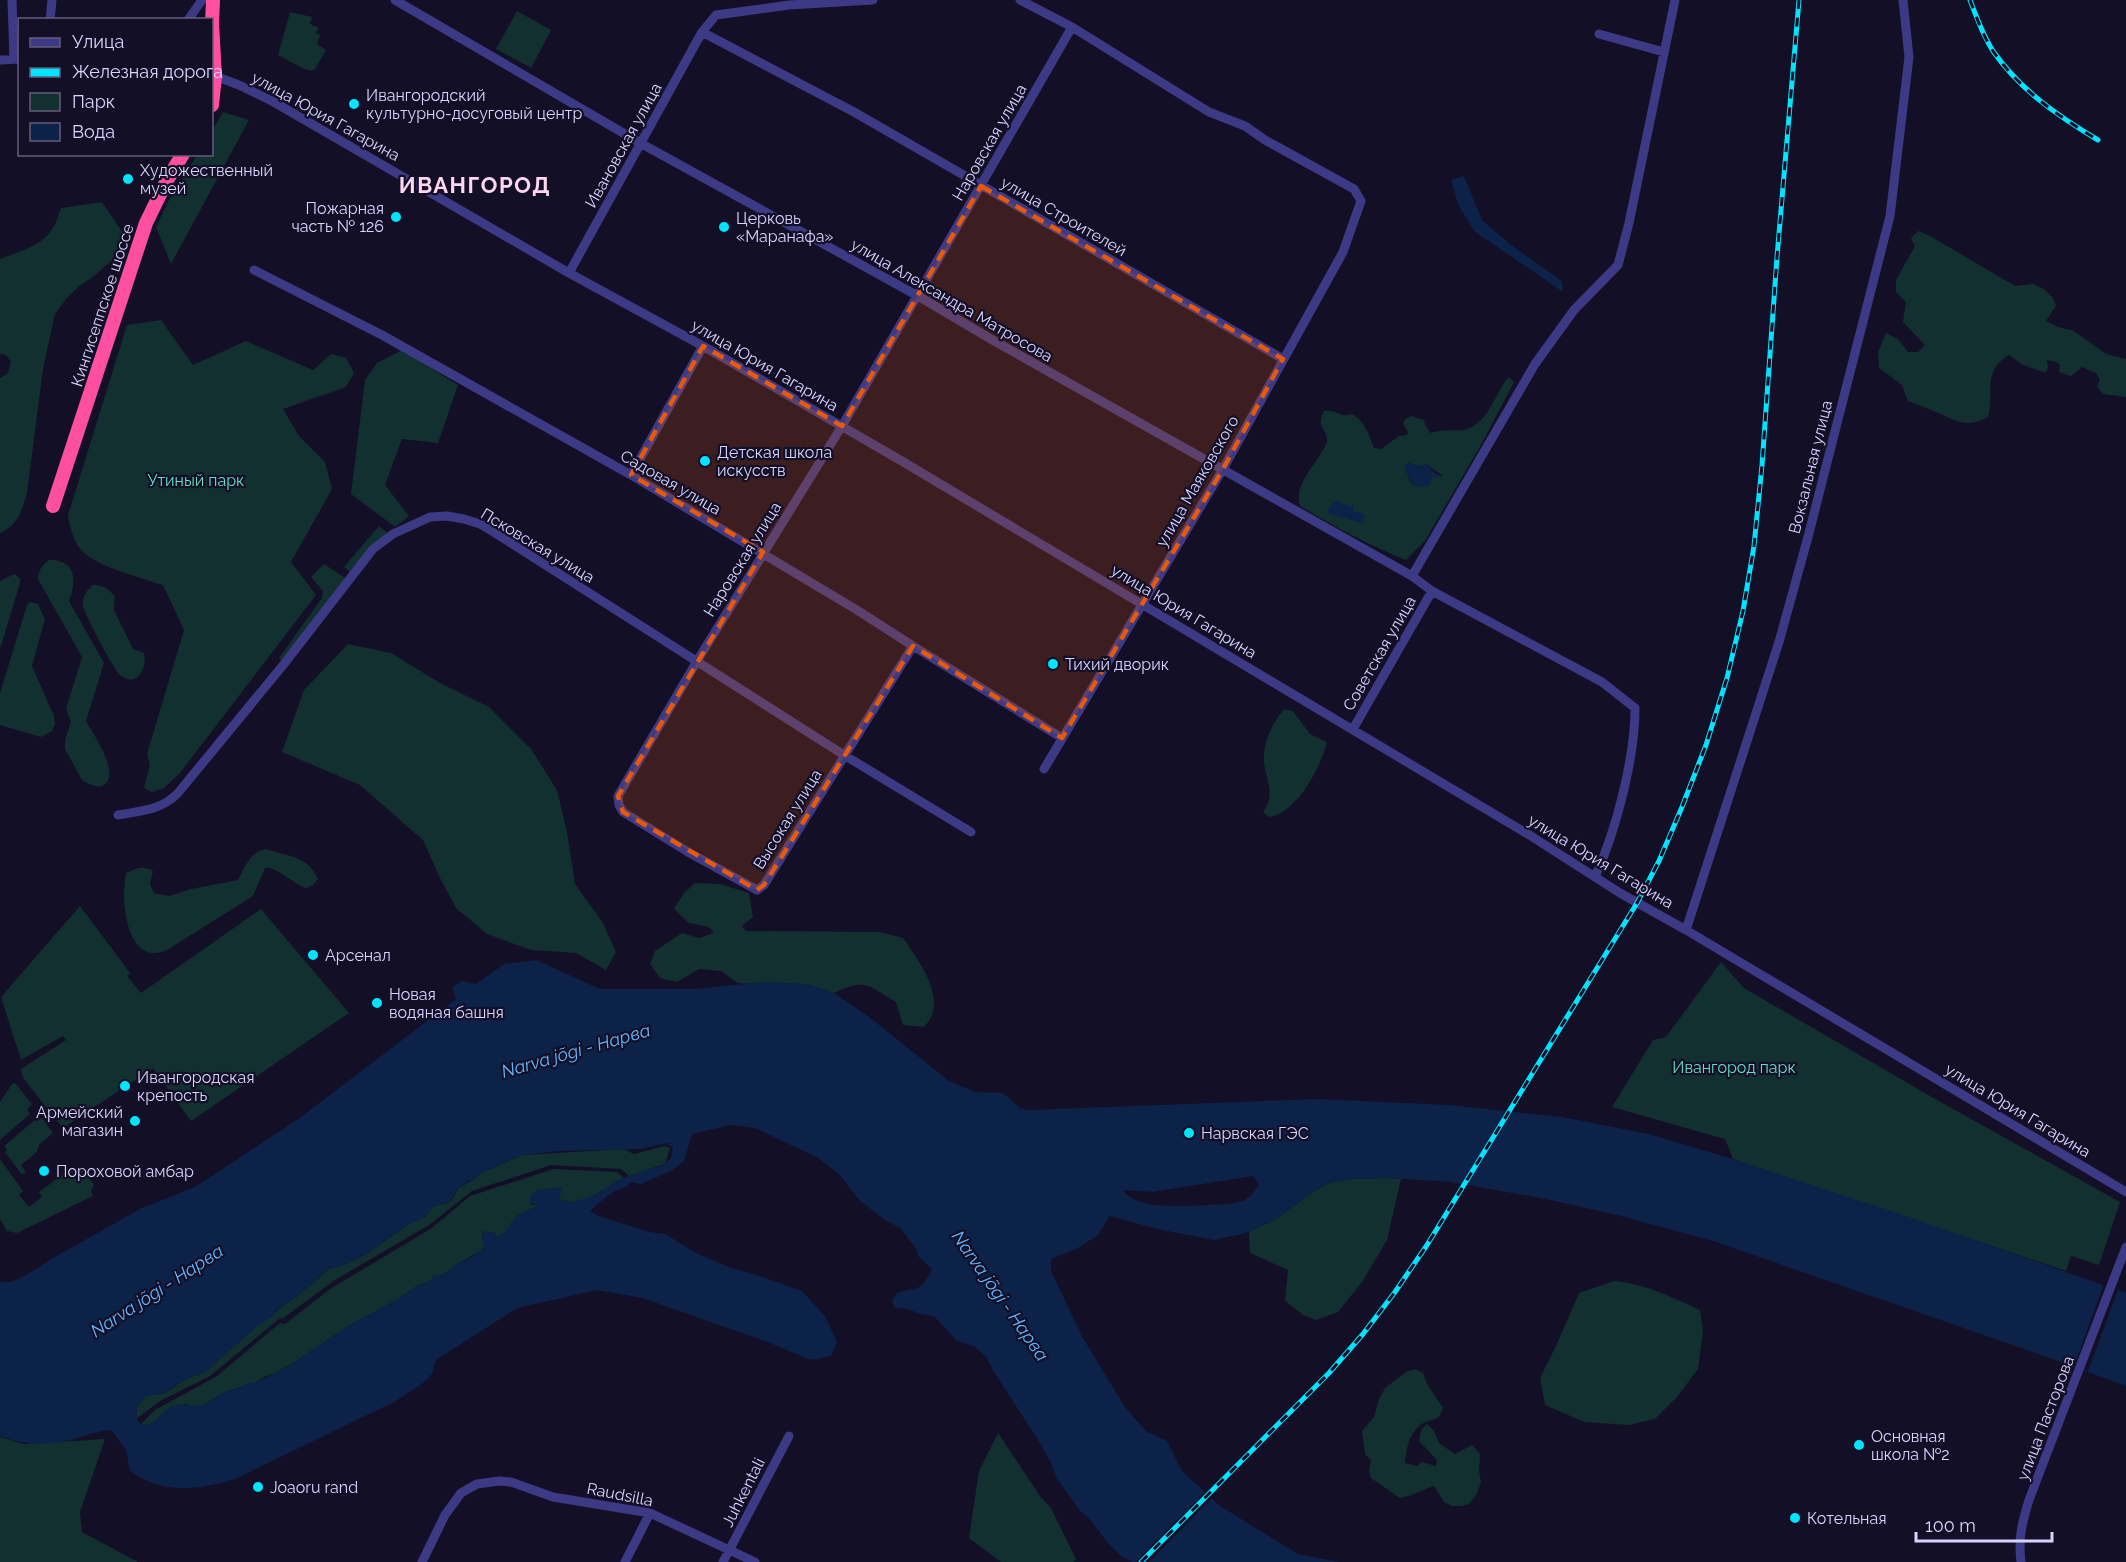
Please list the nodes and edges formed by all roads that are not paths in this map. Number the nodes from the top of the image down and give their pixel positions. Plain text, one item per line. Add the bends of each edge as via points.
1 (12, 0) edge
2 (52, 0) edge
3 (202, 0) edge
4 (213, 0) edge
5 (394, 0) edge
6 (873, 0) edge
7 (1020, 0) edge
8 (1675, 0) edge
9 (1903, 0) edge
10 (50, 18) edge
11 (189, 18) edge
12 (212, 18) edge
13 (1072, 27) junction
14 (702, 32) junction
15 (1599, 34) dead end
16 (1664, 52) junction
17 (17, 59) edge
18 (0, 60) edge
19 (213, 75) edge
20 (642, 144) junction
21 (182, 156) edge
22 (981, 186) junction
23 (254, 270) dead end
24 (569, 273) junction
25 (918, 296) junction
26 (703, 346) junction
27 (1283, 359) junction
28 (842, 426) junction
29 (1223, 469) junction
30 (631, 475) junction
31 (54, 506) dead end
32 (763, 552) junction
33 (1412, 576) junction
34 (1432, 591) junction
35 (1142, 604) junction
36 (912, 646) junction
37 (697, 661) junction
38 (1353, 729) junction
39 (1062, 738) junction
40 (844, 755) junction
41 (1044, 769) dead end
42 (618, 796) joint
43 (118, 814) dead end
44 (971, 832) dead end
45 (1595, 877) junction
46 (1686, 930) junction
47 (2126, 1192) edge
48 (2126, 1247) edge
49 (789, 1436) dead end
50 (650, 1513) junction
51 (729, 1550) junction
52 (422, 1562) edge
53 (625, 1562) edge
54 (723, 1562) edge
55 (755, 1562) edge
56 (2020, 1562) edge

1 - 17 street
2 - 10 street
3 - 11 street
4 - 12 highway
5 - 20 street, улица Александра Матросова
6 - 14 street via 789,5 716,15
7 - 13 street
8 - 16 street
9 - 46 street, Вокзальная улица via 1909,57 1890,216 1779,642
13 - 22 street, Наровская улица
13 - 27 street, улица Маяковского via 1209,112 1245,126 1354,189 1361,201 1343,252
14 - 20 street, Ивановская улица
14 - 22 street, улица Строителей via 854,112
15 - 16 street
16 - 33 street via 1618,265 1574,310 1535,364
17 - 18 street
19 - 24 street, улица Юрия Гагарина via 272,101
20 - 24 street, Ивановская улица
20 - 25 street, улица Александра Матросова
21 - 31 highway, Кингисеппское шоссе via 146,223
22 - 25 street, Наровская улица
22 - 27 street, улица Строителей
23 - 30 street, Садовая улица via 382,335
24 - 26 street, улица Юрия Гагарина
25 - 28 street, Наровская улица
25 - 29 street, улица Александра Матросова
26 - 28 street, улица Юрия Гагарина
26 - 30 street
27 - 29 street, улица Маяковского
28 - 32 street, Наровская улица
28 - 35 street, улица Юрия Гагарина
29 - 33 street, улица Александра Матросова
29 - 35 street, улица Маяковского
30 - 32 street, Садовая улица
32 - 36 street, Садовая улица
32 - 37 street, Наровская улица
33 - 34 street, улица Александра Матросова
34 - 38 street, Советская улица
34 - 45 street, улица Александра Матросова via 1602,682 1635,708 1635,729 1621,800
35 - 38 street, улица Юрия Гагарина
35 - 39 street, улица Маяковского
36 - 39 street, Садовая улица
36 - 40 street, Высокая улица
37 - 40 street, Псковская улица
37 - 42 street, Наровская улица
37 - 43 street, Псковская улица via 480,524 447,516 430,517 393,534 367,556 170,802
38 - 45 street, улица Юрия Гагарина
39 - 41 street, улица Маяковского
40 - 42 street, Высокая улица via 764,885 757,890 623,812
40 - 44 street, Псковская улица
45 - 46 street, улица Юрия Гагарина
46 - 47 street, улица Юрия Гагарина
48 - 56 street, улица Пасторова via 2024,1516
49 - 51 street, Juhkentali
50 - 51 street, Raudsilla
50 - 52 street, Raudsilla via 541,1493 511,1482 488,1481 470,1487 455,1500
50 - 53 street
51 - 54 street, Juhkentali
51 - 55 street, Raudsilla

